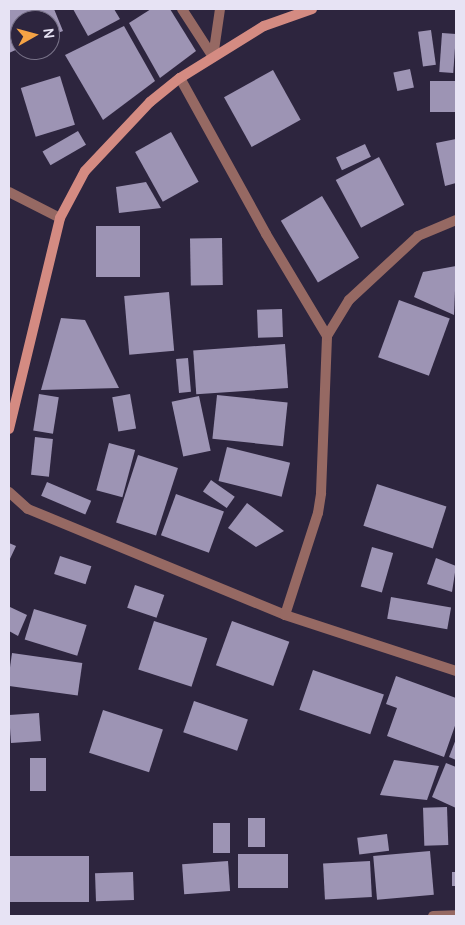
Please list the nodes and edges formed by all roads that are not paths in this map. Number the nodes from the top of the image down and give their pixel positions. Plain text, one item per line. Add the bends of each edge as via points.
1 (182, 9) edge
2 (220, 9) edge
3 (312, 9) edge
4 (213, 58) junction
5 (180, 78) junction
6 (9, 192) edge
7 (60, 218) junction
8 (456, 220) edge
9 (327, 336) junction
10 (9, 429) edge
11 (9, 492) edge
12 (285, 615) junction
13 (456, 671) edge
14 (433, 916) edge
15 (456, 916) edge

1 - 4 street
2 - 4 street
3 - 4 street via 264,26
4 - 5 street
5 - 7 street via 150,102 85,171
5 - 9 street via 266,234
6 - 7 street
7 - 10 street
8 - 9 street via 441,223 418,236 349,300
9 - 12 street via 321,493
11 - 12 street via 28,509
12 - 13 street
14 - 15 street

